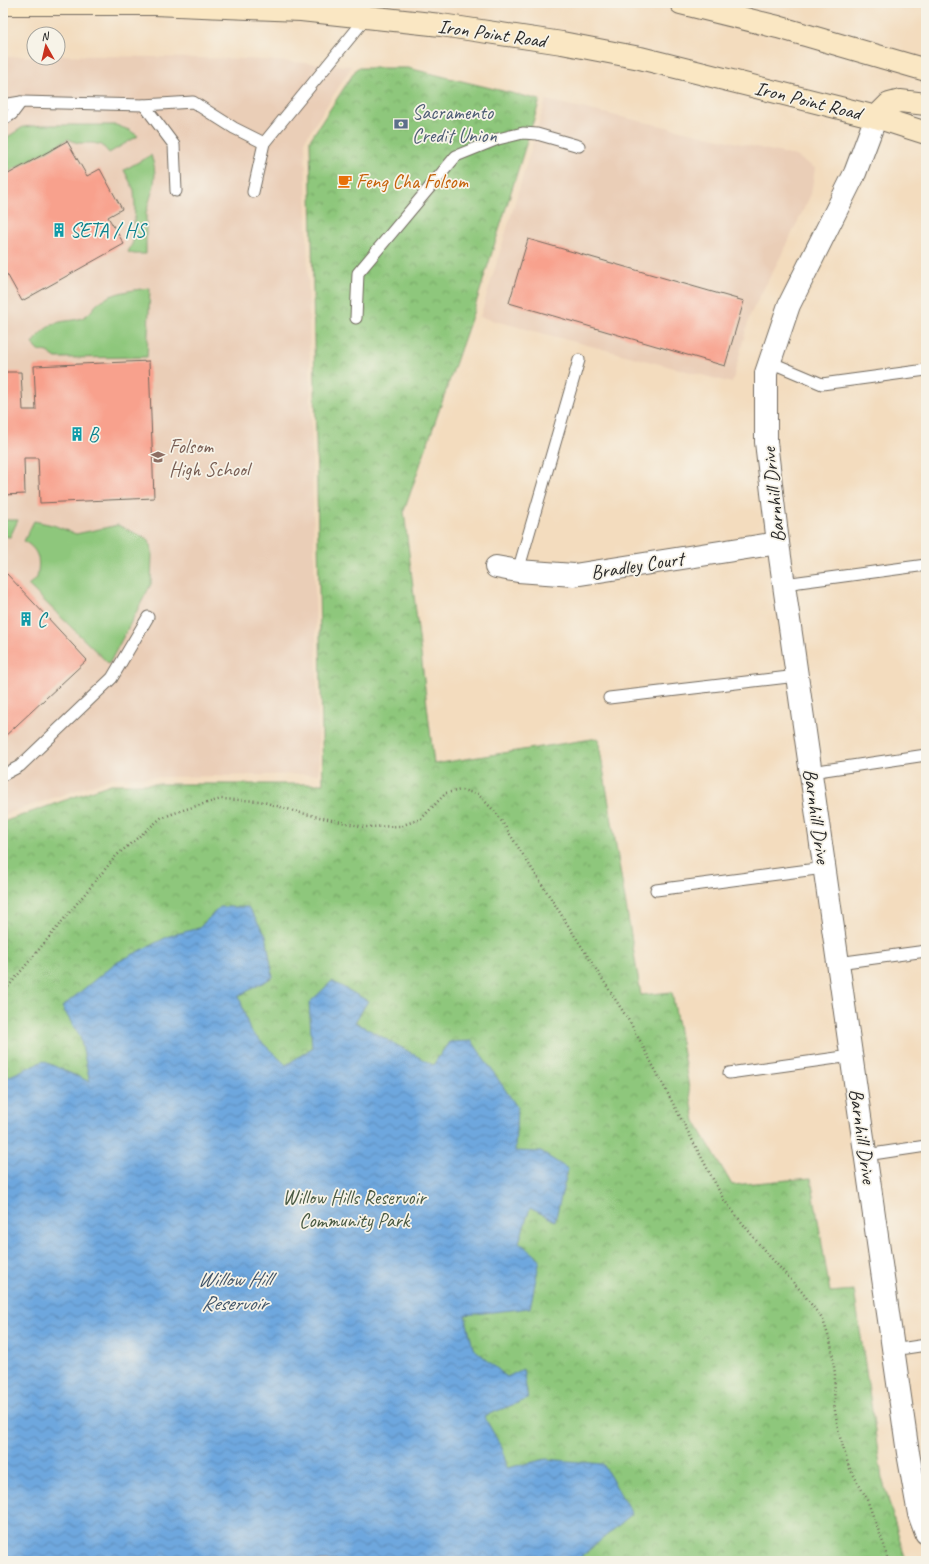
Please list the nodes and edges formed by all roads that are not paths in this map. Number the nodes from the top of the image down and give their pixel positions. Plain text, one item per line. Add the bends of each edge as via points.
1 (681, 3) edge
2 (3, 4) edge
3 (366, 18) junction
4 (926, 70) edge
5 (21, 102) junction
6 (926, 104) edge
7 (3, 105) edge
8 (144, 105) junction
9 (876, 117) junction
10 (3, 120) edge
11 (926, 133) edge
12 (264, 143) junction
13 (579, 146) dead end
14 (176, 190) dead end
15 (253, 192) dead end
16 (356, 318) dead end
17 (579, 360) dead end
18 (770, 362) junction
19 (926, 370) edge
20 (778, 543) junction
21 (926, 565) edge
22 (496, 567) dead end
23 (518, 571) junction
24 (784, 584) junction
25 (148, 617) dead end
26 (797, 676) junction
27 (610, 698) dead end
28 (926, 755) edge
29 (811, 772) junction
30 (3, 775) edge
31 (824, 868) junction
32 (656, 890) dead end
33 (926, 951) edge
34 (838, 963) junction
35 (851, 1056) junction
36 (729, 1073) dead end
37 (926, 1146) edge
38 (866, 1155) junction
39 (926, 1344) edge
40 (893, 1350) junction
41 (926, 1533) edge

1 - 4 main road via 778,26
2 - 3 main road, Iron Point Road via 154,4 301,10
3 - 9 main road, Iron Point Road via 441,25 562,43 640,58
3 - 12 lane
5 - 7 lane
5 - 8 lane
5 - 10 lane via 12,114
6 - 9 main road, Iron Point Road via 900,101 889,104
8 - 12 lane via 193,102 234,128
8 - 14 lane via 174,145
9 - 11 main road, Iron Point Road
9 - 18 street, Barnhill Drive via 856,173 788,304
12 - 15 lane
13 - 16 lane via 537,134 523,133 498,139 456,156 358,273
17 - 23 lane
18 - 19 lane via 822,384
18 - 20 street, Barnhill Drive via 766,373 766,442
20 - 23 street, Bradley Court via 574,575
20 - 24 street, Barnhill Drive
21 - 24 lane
22 - 23 street, Bradley Court
24 - 26 street, Barnhill Drive
25 - 30 lane via 112,678 20,766
26 - 27 lane
26 - 29 street, Barnhill Drive
28 - 29 lane
29 - 31 street, Barnhill Drive
31 - 32 lane
31 - 34 street, Barnhill Drive
33 - 34 lane
34 - 35 street, Barnhill Drive
35 - 36 lane
35 - 38 street, Barnhill Drive
37 - 38 lane
38 - 40 street, Barnhill Drive
39 - 40 lane
40 - 41 street, Barnhill Drive via 919,1514

